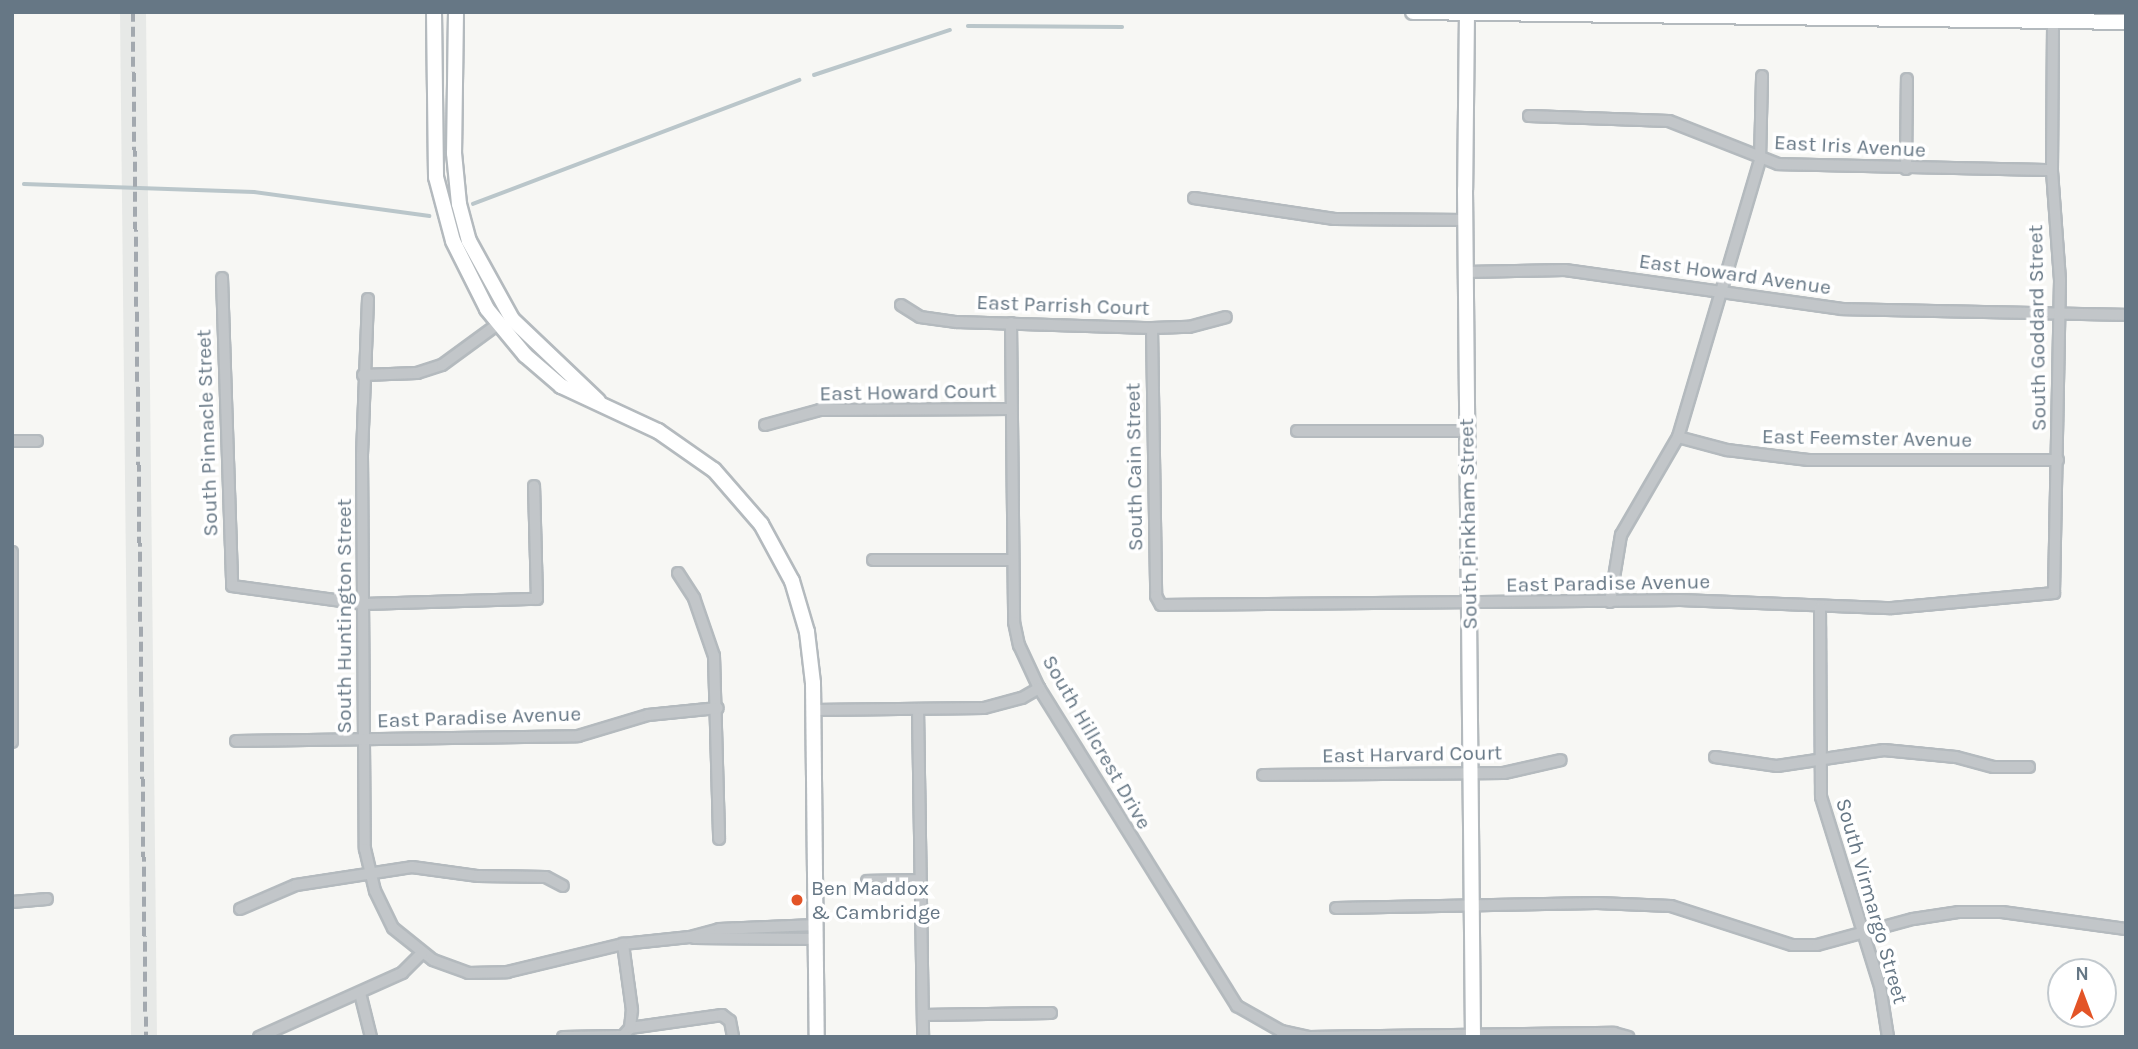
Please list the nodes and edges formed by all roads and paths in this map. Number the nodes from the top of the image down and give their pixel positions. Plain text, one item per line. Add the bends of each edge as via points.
1 (434, 12) edge
2 (456, 12) edge
3 (1413, 12) edge
4 (1467, 13) edge
5 (2053, 22) junction
6 (2126, 22) edge
7 (1762, 76) dead end
8 (1907, 79) dead end
9 (1529, 116) dead end
10 (1760, 160) junction
11 (1906, 169) junction
12 (2052, 170) junction
13 (1194, 198) dead end
14 (1465, 220) junction
15 (1466, 272) junction
16 (222, 278) dead end
17 (1718, 293) junction
18 (368, 299) dead end
19 (901, 305) dead end
20 (2060, 313) junction
21 (2126, 315) edge
22 (1226, 317) dead end
23 (1011, 323) junction
24 (498, 324) junction
25 (1152, 328) junction
26 (363, 374) junction
27 (598, 401) junction
28 (1011, 409) junction
29 (765, 425) dead end
30 (1297, 431) dead end
31 (1467, 431) junction
32 (1678, 437) junction
33 (12, 441) edge
34 (37, 441) dead end
35 (2058, 460) junction
36 (534, 486) dead end
37 (12, 552) edge
38 (873, 560) dead end
39 (1013, 560) junction
40 (678, 573) dead end
41 (2054, 593) joint
42 (1610, 602) junction
43 (13, 603) edge
44 (364, 604) junction
45 (1161, 604) joint
46 (1469, 604) junction
47 (1820, 608) junction
48 (1039, 688) junction
49 (718, 708) junction
50 (918, 709) junction
51 (814, 710) junction
52 (363, 740) junction
53 (236, 741) dead end
54 (12, 742) edge
55 (1715, 757) dead end
56 (1561, 760) dead end
57 (1819, 760) junction
58 (2029, 767) dead end
59 (1471, 774) junction
60 (1263, 775) dead end
61 (719, 839) dead end
62 (368, 870) junction
63 (920, 880) junction
64 (867, 881) dead end
65 (562, 886) dead end
66 (47, 900) dead end
67 (12, 902) edge
68 (1472, 906) junction
69 (1336, 908) dead end
70 (240, 909) dead end
71 (2126, 929) edge
72 (816, 932) junction
73 (1863, 933) junction
74 (623, 944) junction
75 (422, 953) junction
76 (360, 993) junction
77 (1051, 1013) dead end
78 (923, 1015) junction
79 (630, 1028) junction
80 (1614, 1035) edge
81 (622, 1036) edge
82 (1474, 1036) edge
83 (259, 1037) edge
84 (371, 1037) edge
85 (563, 1037) edge
86 (733, 1037) edge
87 (817, 1037) edge
88 (923, 1037) edge
89 (1628, 1037) edge
90 (1888, 1037) edge

1 - 24 street via 433,142 439,191 464,267
2 - 27 street via 454,153 459,204 471,247 495,295 519,328
3 - 4 street
4 - 5 street
4 - 14 street, South Pinkham Street
5 - 6 street
5 - 12 street, South Goddard Street
7 - 10 street
8 - 11 street
9 - 10 street, East Iris Avenue via 1669,121
10 - 11 street, East Iris Avenue via 1808,167
10 - 17 street
11 - 12 street, East Iris Avenue
12 - 20 street, South Goddard Street
13 - 14 street via 1334,219
14 - 15 street, South Pinkham Street
15 - 17 street, East Howard Avenue via 1565,270
15 - 31 street, South Pinkham Street
16 - 44 street, South Pinnacle Street via 232,586
17 - 20 street, East Howard Avenue via 1842,309
17 - 32 street
18 - 26 street, South Huntington Street
19 - 23 street, East Parrish Court via 920,317
20 - 21 street, East Howard Avenue
20 - 35 street, South Goddard Street
22 - 25 street, East Parrish Court via 1189,327
23 - 25 street, East Parrish Court
23 - 28 street, South Hillcrest Drive
24 - 26 street via 442,365 417,373
24 - 27 street via 550,378 575,396
25 - 45 street, South Cain Street via 1156,596
26 - 44 street, South Huntington Street
27 - 51 street via 699,457 761,524 785,565 803,613
28 - 29 street, East Howard Court via 820,410
28 - 39 street, South Hillcrest Drive
30 - 31 street
31 - 46 street, South Pinkham Street
32 - 35 street, East Feemster Avenue via 1727,450 1808,460
32 - 42 street via 1621,535
33 - 34 street
35 - 41 street, South Goddard Street
36 - 44 street via 537,599
37 - 43 street
38 - 39 street
39 - 48 street, South Hillcrest Drive via 1014,622
40 - 49 street via 694,598 708,636
41 - 47 street, East Paradise Avenue via 1892,608
42 - 46 street, East Paradise Avenue
42 - 47 street, East Paradise Avenue
43 - 54 street
44 - 52 street, South Huntington Street
45 - 46 street, East Paradise Avenue
46 - 59 street, South Pinkham Street
47 - 57 street, South Virmargo Street
48 - 50 street via 1022,698 984,708
48 - 82 street, South Hillcrest Drive via 1220,985 1254,1018 1309,1037
49 - 52 street, East Paradise Avenue via 648,715 578,736
49 - 61 street
50 - 51 street
50 - 63 street
51 - 72 street
52 - 53 street, East Paradise Avenue
52 - 62 street, South Huntington Street
55 - 57 street via 1777,766
56 - 59 street, East Harvard Court via 1504,773
57 - 58 street via 1884,750 1956,757 1994,767
57 - 73 street, South Virmargo Street via 1829,831
59 - 60 street, East Harvard Court
59 - 68 street, South Pinkham Street
62 - 65 street via 412,867 499,878 547,877
62 - 70 street via 296,885
62 - 75 street, South Huntington Street via 393,928
63 - 64 street
63 - 78 street
66 - 67 street
68 - 69 street
68 - 73 street via 1671,906 1792,945 1817,945
68 - 82 street, South Pinkham Street
71 - 73 street via 2002,912 1959,912
72 - 74 street via 735,927
72 - 87 street
73 - 90 street, South Virmargo Street via 1880,986
74 - 75 street via 488,973 449,969
74 - 79 street
75 - 76 street via 402,973
76 - 83 street
76 - 84 street
77 - 78 street
78 - 88 street
79 - 81 street
79 - 86 street via 722,1015 730,1021
80 - 82 street
80 - 89 street
81 - 85 street

